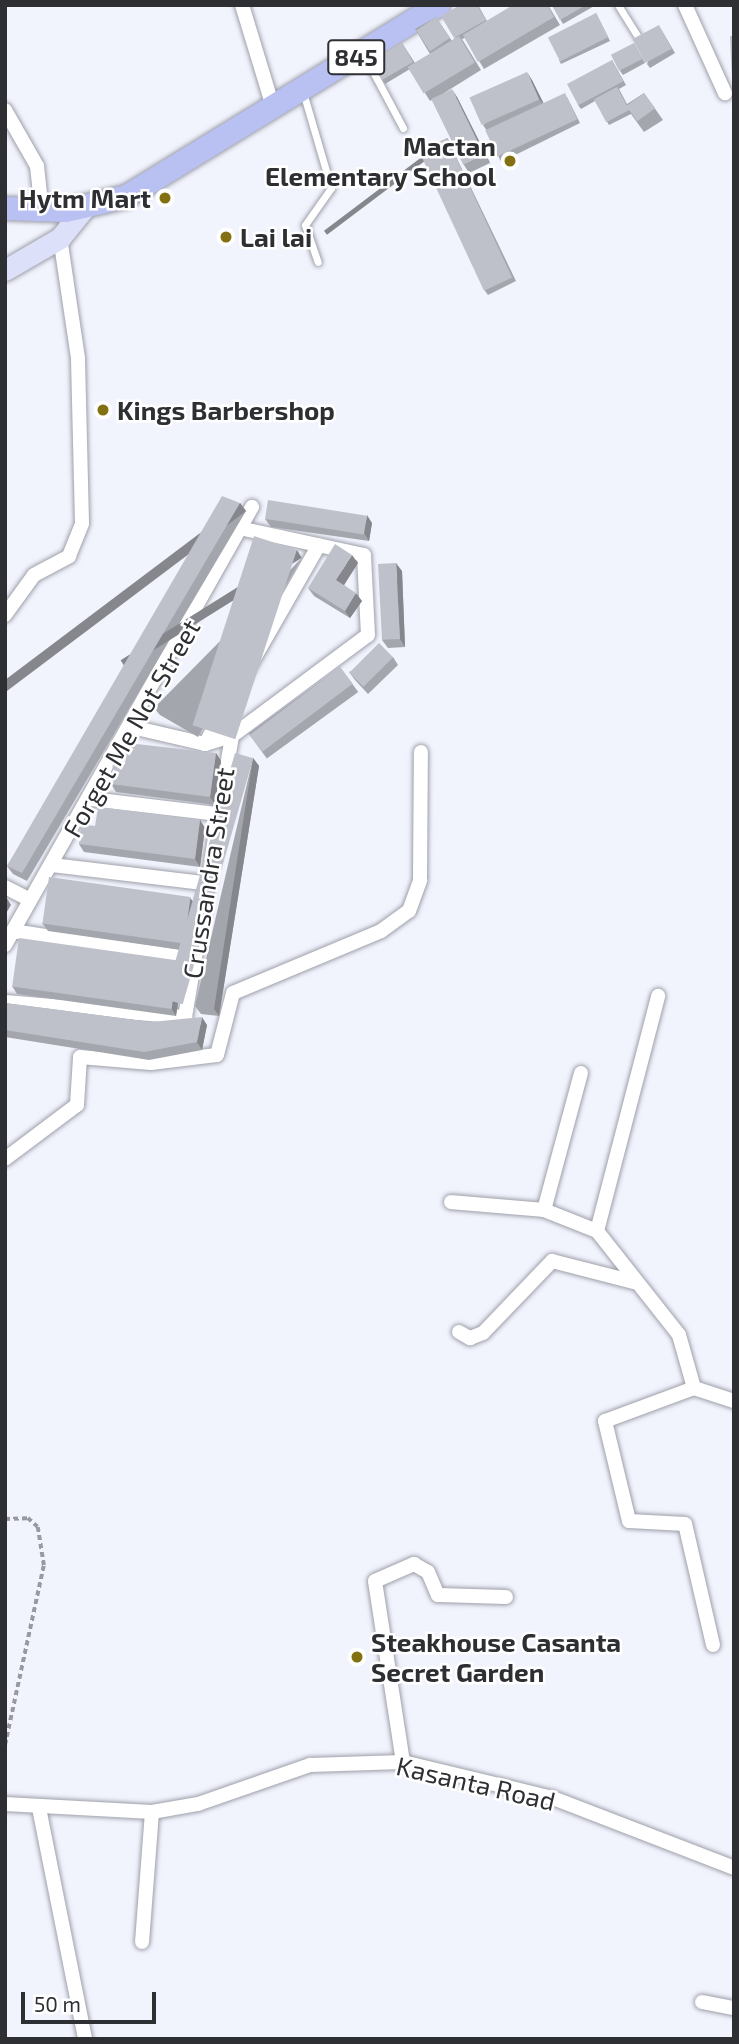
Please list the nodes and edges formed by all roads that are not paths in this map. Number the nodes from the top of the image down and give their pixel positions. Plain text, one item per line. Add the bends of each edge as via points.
1 (242, 5) edge
2 (438, 5) edge
3 (618, 5) edge
4 (685, 5) edge
5 (638, 37) edge
6 (363, 52) junction
7 (302, 92) junction
8 (725, 93) dead end
9 (273, 107) junction
10 (5, 110) edge
11 (403, 128) dead end
12 (85, 207) junction
13 (5, 208) edge
14 (41, 212) junction
15 (60, 238) junction
16 (318, 262) dead end
17 (5, 270) edge
18 (251, 508) dead end
19 (244, 529) junction
20 (319, 545) junction
21 (5, 615) edge
22 (132, 727) junction
23 (233, 736) junction
24 (205, 744) junction
25 (421, 752) dead end
26 (91, 799) junction
27 (216, 814) junction
28 (52, 864) junction
29 (204, 883) junction
30 (5, 887) edge
31 (30, 900) junction
32 (13, 931) junction
33 (5, 945) edge
34 (193, 959) junction
35 (658, 996) dead end
36 (5, 1002) edge
37 (581, 1073) dead end
38 (5, 1159) edge
39 (451, 1202) dead end
40 (544, 1210) junction
41 (597, 1231) junction
42 (634, 1282) junction
43 (459, 1332) dead end
44 (694, 1388) junction
45 (734, 1401) edge
46 (506, 1597) dead end
47 (713, 1645) dead end
48 (403, 1762) junction
49 (5, 1804) edge
50 (39, 1808) junction
51 (152, 1812) junction
52 (734, 1868) edge
53 (142, 1942) dead end
54 (702, 2002) dead end
55 (734, 2008) edge
56 (85, 2039) edge

1 - 9 street
2 - 6 main road, 845
3 - 5 lane
4 - 8 street
6 - 7 main road, 845
6 - 11 lane
7 - 9 main road, 845
7 - 16 lane via 331,188 305,225
9 - 12 main road, 845 via 126,196
10 - 14 street via 37,166
12 - 14 main road, 845
12 - 15 main road
13 - 14 main road, 845
15 - 17 main road
15 - 21 street via 78,358 82,523 69,556 34,575
18 - 19 street, Forget Me Not Street
19 - 20 street
19 - 22 street, Forget Me Not Street
20 - 23 street via 356,549 368,566 368,635
20 - 24 street
22 - 24 street
22 - 26 street, Forget Me Not Street
23 - 24 street
23 - 27 street, Crussandra Street
25 - 38 street via 420,880 409,911 381,932 233,993 217,1055 151,1062 80,1057 77,1105
26 - 27 street
26 - 28 street, Forget Me Not Street
27 - 29 street, Crussandra Street
28 - 29 street
28 - 31 street, Forget Me Not Street
29 - 34 street, Crussandra Street
30 - 31 street
31 - 32 street, Forget Me Not Street
32 - 33 street, Forget Me Not Street
32 - 34 street
34 - 36 street, Crussandra Street via 188,1010 177,1021
35 - 41 street
37 - 40 street
39 - 40 street
40 - 41 street
41 - 42 street
42 - 43 street via 552,1261 483,1333 470,1338
42 - 44 street via 680,1335
44 - 45 street
44 - 47 street via 610,1416 605,1428 629,1521 685,1524
46 - 48 street via 438,1595 428,1572 414,1564 375,1580
48 - 51 street, Kasanta Road via 310,1765 198,1804
48 - 52 street, Kasanta Road via 553,1798
49 - 50 street, Kasanta Road
50 - 51 street, Kasanta Road
50 - 56 street
51 - 53 street
54 - 55 street

